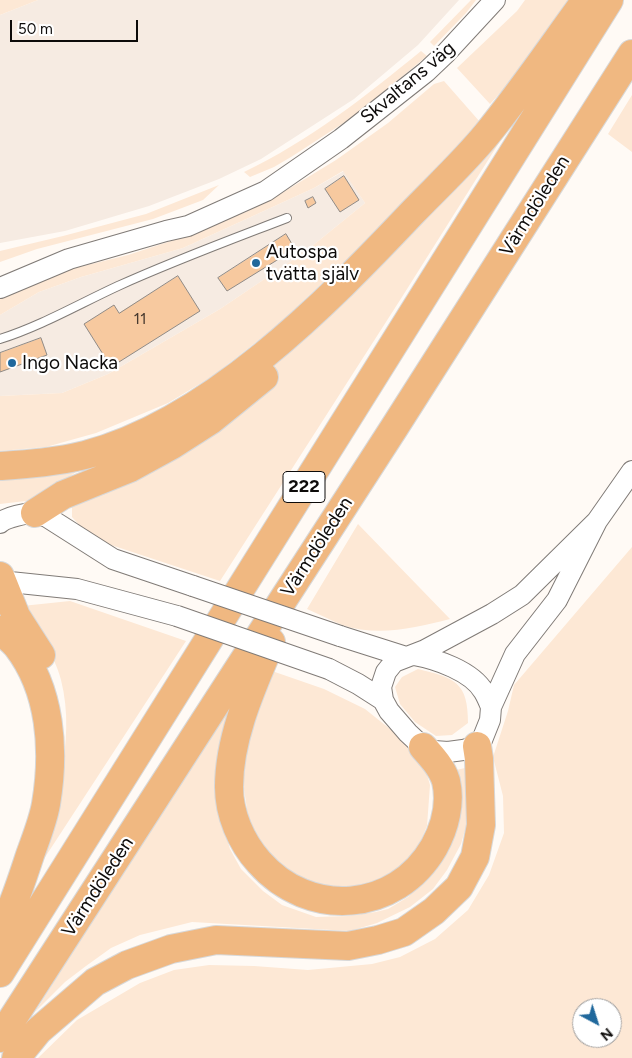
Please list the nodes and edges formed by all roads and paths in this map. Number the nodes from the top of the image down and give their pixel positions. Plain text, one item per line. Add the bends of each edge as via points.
1 (495, 0) edge
2 (586, 0) edge
3 (609, 0) edge
4 (632, 54) edge
5 (287, 218) dead end
6 (386, 240) junction
7 (70, 259) junction
8 (0, 275) edge
9 (0, 288) edge
10 (0, 339) edge
11 (0, 466) edge
12 (632, 471) edge
13 (12, 517) edge
14 (597, 521) junction
15 (0, 576) edge
16 (294, 583) junction
17 (0, 630) edge
18 (410, 656) junction
19 (383, 700) junction
20 (491, 707) junction
21 (477, 746) junction
22 (423, 747) junction
23 (46, 805) junction
24 (0, 934) edge
25 (0, 973) edge
26 (0, 1038) edge
27 (16, 1058) edge

1 - 7 street, Skvaltans väg via 426,72 341,139 266,191 188,226
2 - 6 highway via 486,135
3 - 25 highway, Värmdöleden / 222
4 - 16 highway, Värmdöleden / 222
5 - 10 lane via 171,263
6 - 11 highway via 307,318 257,360 170,420 85,455
6 - 13 highway via 337,304 268,374 212,420 139,463
7 - 8 street, Skvaltans väg via 35,263
7 - 9 street, Skvaltans väg
12 - 14 street
13 - 18 street, bridge via 47,517 113,559 340,636
14 - 18 street via 522,595 478,622
14 - 20 street via 557,600 515,654
15 - 19 street, bridge via 10,582 77,589 177,616 329,669
15 - 23 highway via 16,616 44,660 53,681 59,710 60,741
16 - 22 highway via 244,709 234,749 229,787 233,813 242,838 254,856 268,873 286,885 308,897 326,901 347,902 380,895 400,883 429,855 446,818 445,780 436,761
16 - 26 highway, Värmdöleden / 222
17 - 23 highway via 32,670 45,708 51,754
18 - 19 street via 394,662 386,672 381,687
18 - 20 street via 449,665 466,675 484,691
19 - 22 street via 389,711
20 - 21 street via 486,732
21 - 22 street via 448,752
21 - 27 highway via 481,826 474,857 459,887 434,912 404,932 348,946 216,940 171,948 126,965 95,982 38,1031
23 - 24 highway via 14,904

